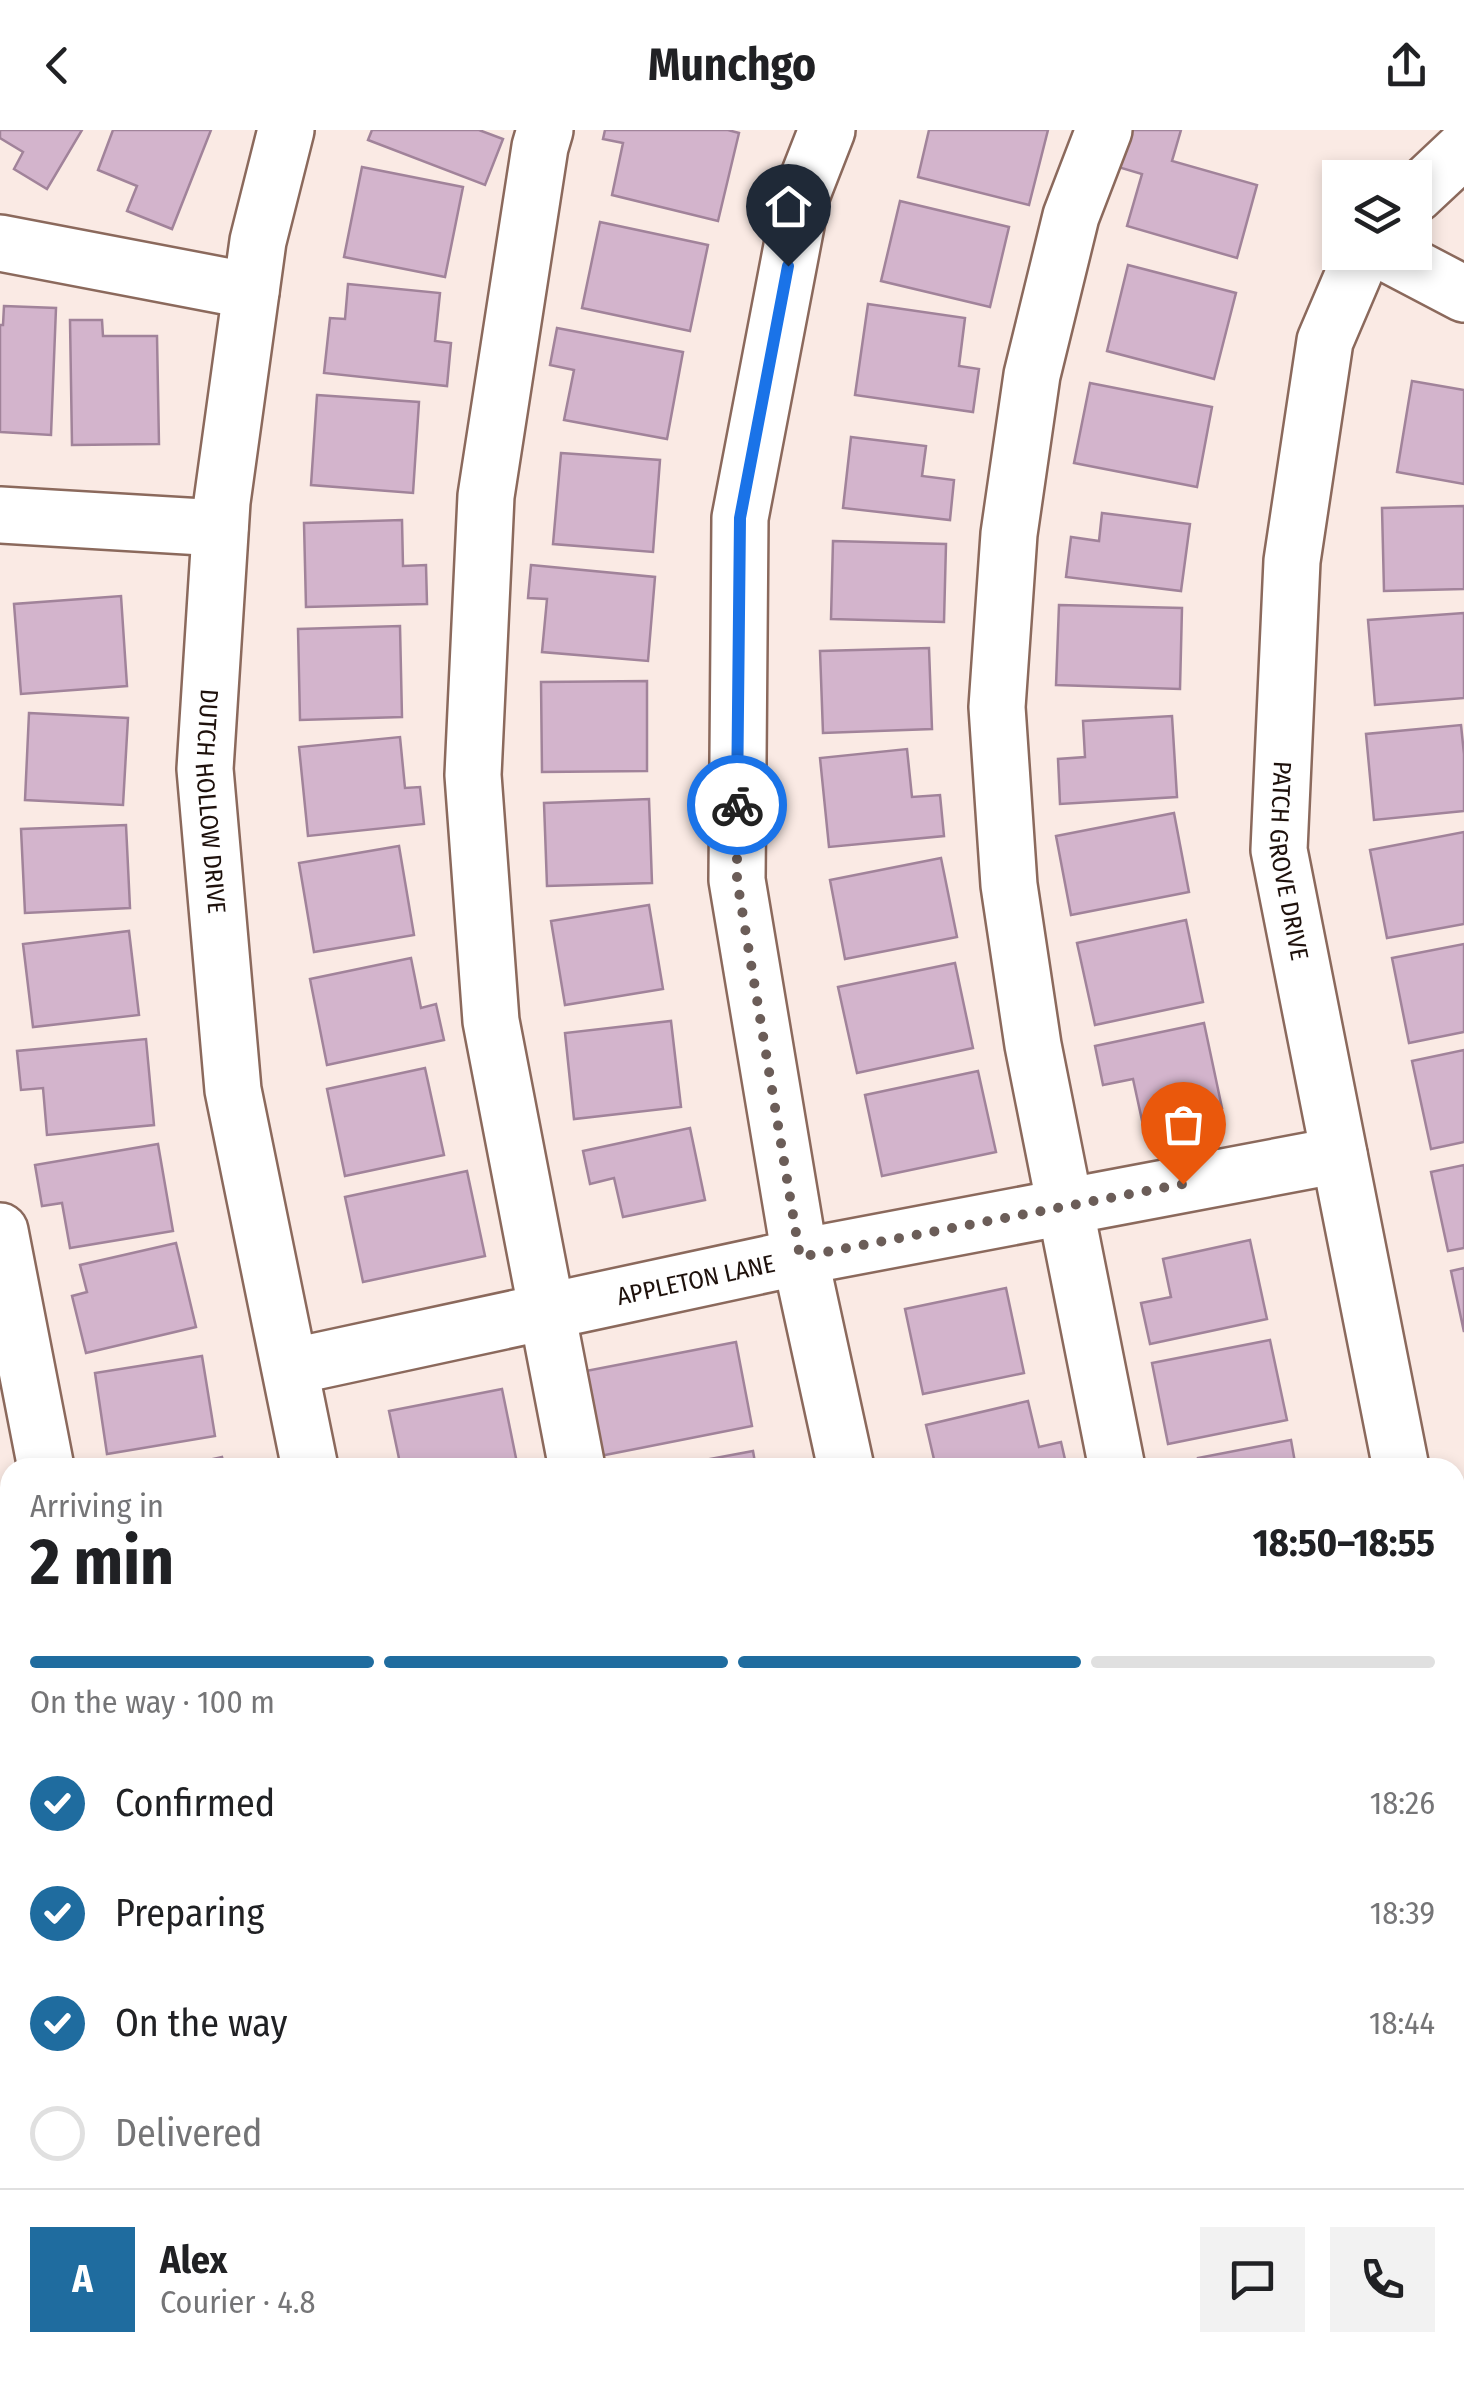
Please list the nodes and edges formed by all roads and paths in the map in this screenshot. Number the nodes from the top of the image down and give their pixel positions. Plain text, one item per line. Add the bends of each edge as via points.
1 (286, 130) edge
2 (546, 130) edge
3 (827, 130) edge
4 (1104, 130) edge
5 (1464, 149) edge
6 (1432, 179) edge
7 (0, 244) edge
8 (1355, 270) edge
9 (1418, 270) edge
10 (251, 291) junction
11 (1464, 294) edge
12 (0, 515) edge
13 (220, 528) junction
14 (1339, 1155) junction
15 (1066, 1206) junction
16 (0, 1231) edge
17 (800, 1257) junction
18 (546, 1311) junction
19 (290, 1367) junction
20 (44, 1458) edge
21 (308, 1458) edge
22 (575, 1458) edge
23 (844, 1458) edge
24 (1115, 1458) edge
25 (1399, 1458) edge

1 - 10 street, DUTCH HOLLOW DRIVE
2 - 18 street via 486,496 473,775 491,1021
3 - 17 street via 802,194 740,518 737,880
4 - 15 street via 1071,216 1032,375 1009,534 997,707 1009,885
5 - 6 street
7 - 10 street
8 - 14 street, PATCH GROVE DRIVE via 1326,342 1292,561 1279,850
9 - 11 street
10 - 13 street, DUTCH HOLLOW DRIVE
12 - 13 street
13 - 19 street, DUTCH HOLLOW DRIVE via 206,788 233,1090
14 - 15 street, APPLETON LANE
14 - 25 street, PATCH GROVE DRIVE
15 - 17 street, APPLETON LANE
15 - 24 street
16 - 20 street
17 - 18 street, APPLETON LANE
17 - 23 street
18 - 19 street, APPLETON LANE
18 - 22 street
19 - 21 street, DUTCH HOLLOW DRIVE

